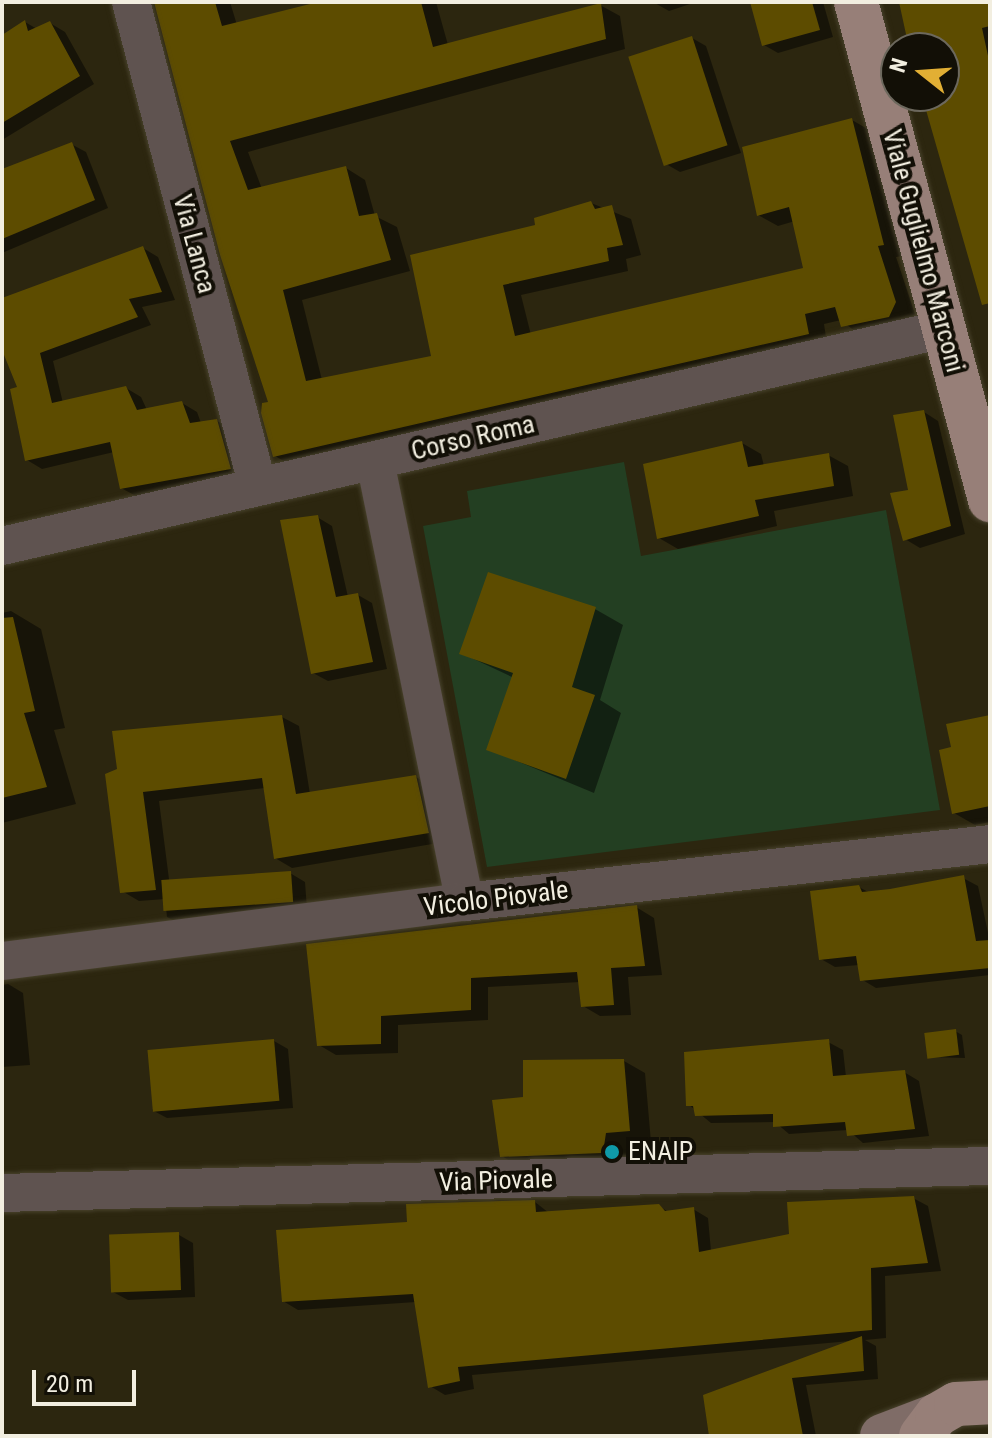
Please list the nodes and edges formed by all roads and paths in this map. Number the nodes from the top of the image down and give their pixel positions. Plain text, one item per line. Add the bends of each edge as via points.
1 (131, 2) edge
2 (856, 2) edge
3 (944, 329) junction
4 (375, 461) junction
5 (258, 487) junction
6 (990, 500) edge
7 (2, 546) edge
8 (990, 844) edge
9 (465, 902) junction
10 (2, 961) edge
11 (990, 1166) edge
12 (2, 1193) edge
13 (990, 1370) edge
14 (951, 1414) edge
15 (882, 1436) edge

1 - 5 street, Via Lanca
2 - 3 main road, Viale Guglielmo Marconi
3 - 4 street, Corso Roma
3 - 6 main road, Viale Guglielmo Marconi
4 - 5 street, Corso Roma
4 - 9 street
5 - 7 street, Corso Roma
8 - 9 street, Vicolo Piovale
9 - 10 street, Vicolo Piovale
11 - 12 street, Via Piovale
13 - 14 main road
14 - 15 main road

